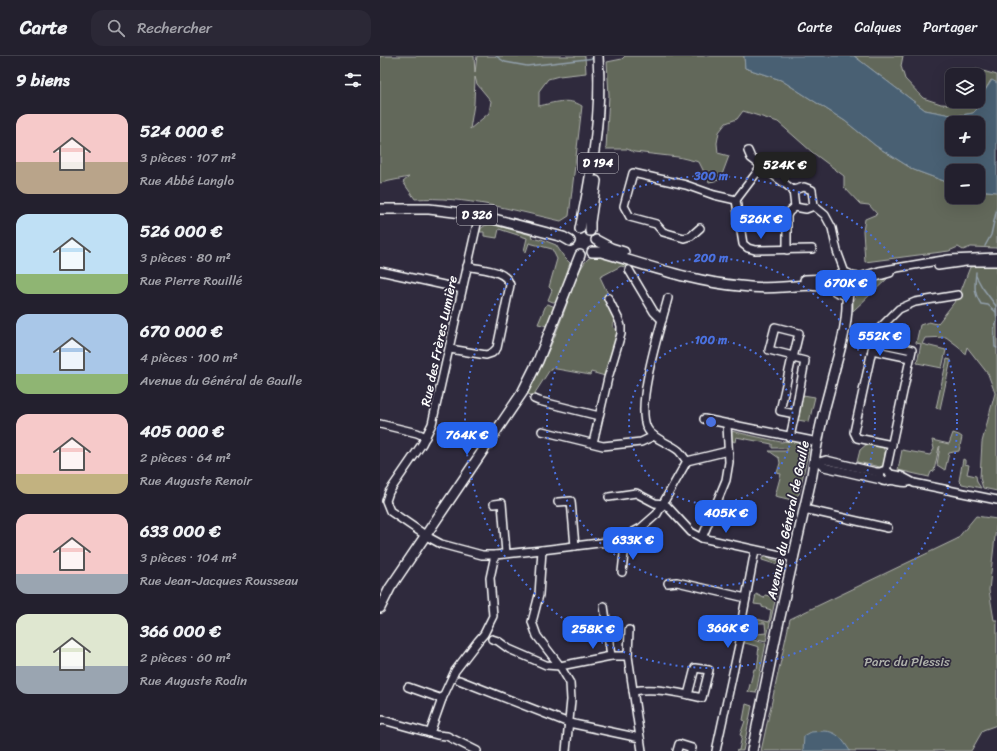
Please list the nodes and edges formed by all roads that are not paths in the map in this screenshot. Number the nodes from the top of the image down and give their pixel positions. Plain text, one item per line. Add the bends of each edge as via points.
1 (598, 56) edge
2 (600, 96) junction
3 (748, 152) dead end
4 (761, 167) junction
5 (793, 190) junction
6 (736, 200) junction
7 (814, 206) junction
8 (795, 207) junction
9 (380, 209) edge
10 (479, 215) junction
11 (700, 228) dead end
12 (580, 229) junction
13 (590, 231) junction
14 (596, 240) junction
15 (570, 241) junction
16 (812, 249) dead end
17 (787, 250) junction
18 (592, 252) junction
19 (580, 255) junction
20 (997, 257) edge
21 (997, 262) edge
22 (467, 266) junction
23 (629, 270) dead end
24 (380, 271) edge
25 (842, 276) junction
26 (462, 289) junction
27 (852, 289) junction
28 (837, 291) junction
29 (958, 295) dead end
30 (608, 298) dead end
31 (668, 298) dead end
32 (662, 320) junction
33 (875, 342) junction
34 (450, 349) junction
35 (872, 350) junction
36 (793, 357) junction
37 (910, 358) junction
38 (830, 388) junction
39 (534, 399) dead end
40 (795, 414) junction
41 (599, 416) junction
42 (704, 419) dead end
43 (380, 424) edge
44 (727, 425) junction
45 (542, 432) dead end
46 (654, 436) junction
47 (426, 437) junction
48 (790, 437) junction
49 (818, 442) junction
50 (593, 443) junction
51 (892, 445) junction
52 (728, 451) junction
53 (687, 461) junction
54 (816, 462) junction
55 (886, 476) junction
56 (909, 482) junction
57 (610, 497) dead end
58 (997, 500) edge
59 (558, 502) dead end
60 (494, 504) dead end
61 (663, 504) junction
62 (804, 509) junction
63 (888, 528) dead end
64 (425, 536) junction
65 (626, 536) junction
66 (702, 538) junction
67 (574, 546) junction
68 (542, 550) junction
69 (755, 550) junction
70 (506, 553) junction
71 (495, 555) junction
72 (794, 558) junction
73 (622, 572) dead end
74 (668, 583) dead end
75 (746, 598) junction
76 (604, 606) dead end
77 (380, 608) edge
78 (629, 630) dead end
79 (492, 639) dead end
80 (611, 656) junction
81 (628, 656) junction
82 (560, 666) junction
83 (459, 680) dead end
84 (408, 687) dead end
85 (634, 690) junction
86 (688, 695) dead end
87 (442, 699) junction
88 (380, 721) edge
89 (569, 723) junction
90 (430, 734) junction
91 (640, 738) junction
92 (477, 751) edge
93 (566, 751) edge
94 (642, 751) edge
95 (677, 751) edge
96 (691, 751) edge
97 (716, 751) edge
98 (752, 751) edge

1 - 2 main road, D 194
2 - 12 main road, D 194 via 593,160
2 - 13 main road, D 194 via 601,134
3 - 4 street
4 - 5 street
4 - 6 street
5 - 7 street via 804,187 812,190
5 - 8 street
6 - 11 street via 633,173 624,206 630,217 656,224 663,232 684,238 691,236
6 - 17 street via 743,244 755,250
7 - 8 street via 806,209
7 - 25 street via 825,215 832,228
8 - 17 street via 787,216
9 - 10 main road, D 326 via 429,209
10 - 15 main road, D 326
10 - 22 street, Rue des Frères Lumière
12 - 13 main road
12 - 15 main road
13 - 14 main road
14 - 18 main road
14 - 25 main road via 612,248 686,271 715,277 779,282
15 - 19 main road via 571,247
16 - 17 street
18 - 19 main road
18 - 28 main road via 601,252 713,283 760,288 829,286
19 - 64 main road via 538,361 522,392
20 - 25 street via 949,259 859,277
21 - 27 street via 966,262 896,272 859,283
22 - 26 street, Rue des Frères Lumière
22 - 34 street via 498,273 508,280 510,285 497,348 492,354 486,356
23 - 32 street via 654,312
24 - 26 street
25 - 27 main road via 854,282
25 - 28 main road via 834,282
26 - 34 street, Rue des Frères Lumière
27 - 28 main road via 844,294
27 - 38 main road, Avenue du Général de Gaulle via 848,295 842,343
28 - 38 main road, Avenue du Général de Gaulle via 842,323
29 - 33 street via 915,302 899,308 880,328
30 - 41 street via 621,326
31 - 32 street
32 - 46 street via 646,386 644,410 647,428
33 - 35 street
33 - 37 street via 912,350
34 - 47 street, Rue des Frères Lumière via 436,413
35 - 37 street
35 - 51 street via 854,432 858,438
36 - 36 street via 769,350 775,327 798,333
36 - 40 street via 805,361
36 - 40 street via 780,411
37 - 51 street
38 - 49 main road, Avenue du Général de Gaulle
39 - 41 street
40 - 48 street
41 - 50 street
42 - 44 street
43 - 47 street
44 - 48 street
44 - 52 street
45 - 50 street
46 - 50 street via 640,442 604,446
46 - 53 street via 679,451
47 - 64 street, Rue des Frères Lumière via 389,492 386,501 390,511
48 - 49 street
49 - 54 main road, Avenue du Général de Gaulle
51 - 55 street
52 - 53 street
52 - 66 street via 726,480
53 - 61 street
54 - 55 street via 824,467
54 - 62 main road, Avenue du Général de Gaulle
55 - 56 street
55 - 56 street via 901,476
56 - 58 street
57 - 61 street via 636,494
59 - 67 street via 571,501
60 - 70 street via 502,503
61 - 65 street via 657,514 641,528
61 - 66 street via 691,532
62 - 63 street
62 - 72 main road, Avenue du Général de Gaulle
64 - 71 street via 462,550
64 - 77 main road via 390,588
65 - 67 street via 607,542
65 - 73 street
66 - 69 street
67 - 68 street
68 - 70 street
68 - 82 street via 539,595 532,622 537,636
69 - 72 street
69 - 75 street
70 - 71 street
71 - 87 street via 490,578 492,616 484,634 455,671
72 - 98 main road, Avenue du Général de Gaulle
74 - 75 street via 677,582
75 - 97 street via 741,636
76 - 80 street
78 - 81 street
79 - 82 street via 546,665
80 - 81 street
80 - 82 street
81 - 85 street
82 - 89 street via 570,683
83 - 89 street
84 - 87 street
85 - 86 street
85 - 91 street
87 - 90 street
88 - 90 street
89 - 91 street
89 - 93 street
90 - 92 street via 447,736
91 - 94 street
95 - 96 street via 679,744 692,748

